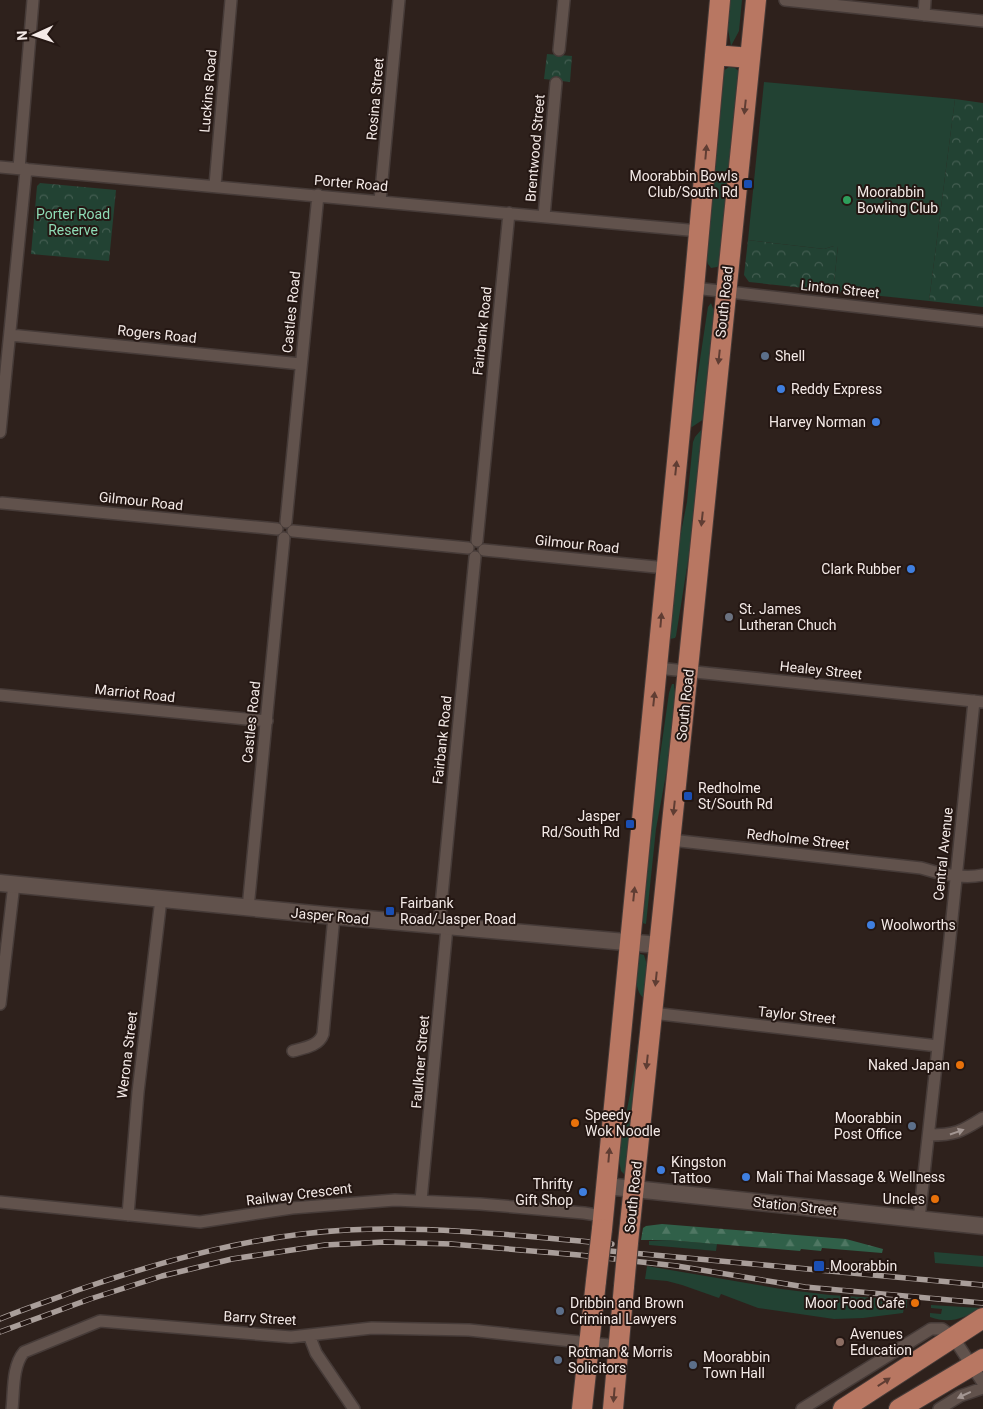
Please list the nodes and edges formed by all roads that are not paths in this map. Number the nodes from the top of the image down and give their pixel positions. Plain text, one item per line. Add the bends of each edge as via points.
1 (33, 0) edge
2 (231, 0) edge
3 (399, 0) edge
4 (564, 0) edge
5 (720, 0) edge
6 (756, 0) edge
7 (785, 0) edge
8 (925, 0) edge
9 (924, 15) junction
10 (983, 21) edge
11 (559, 50) dead end
12 (715, 55) junction
13 (750, 58) junction
14 (556, 83) dead end
15 (0, 167) edge
16 (22, 169) junction
17 (215, 185) junction
18 (318, 195) junction
19 (380, 201) junction
20 (509, 213) junction
21 (544, 216) junction
22 (699, 231) junction
23 (694, 288) junction
24 (726, 292) junction
25 (983, 321) edge
26 (10, 335) junction
27 (301, 364) junction
28 (712, 425) junction
29 (0, 432) edge
30 (679, 434) junction
31 (1, 502) edge
32 (285, 530) junction
33 (476, 549) junction
34 (666, 568) junction
35 (657, 668) junction
36 (688, 671) junction
37 (0, 695) edge
38 (978, 701) edge
39 (266, 721) junction
40 (671, 840) junction
41 (957, 872) junction
42 (983, 875) edge
43 (7, 884) edge
44 (161, 899) junction
45 (248, 908) junction
46 (334, 916) junction
47 (443, 926) junction
48 (630, 942) junction
49 (659, 945) junction
50 (0, 1004) edge
51 (652, 1013) junction
52 (938, 1046) junction
53 (293, 1051) dead end
54 (983, 1118) edge
55 (929, 1135) junction
56 (606, 1186) junction
57 (634, 1189) junction
58 (421, 1200) junction
59 (0, 1202) edge
60 (128, 1215) junction
61 (596, 1219) junction
62 (919, 1219) junction
63 (983, 1226) edge
64 (983, 1318) edge
65 (309, 1335) junction
66 (953, 1337) junction
67 (589, 1343) junction
68 (618, 1346) junction
69 (977, 1362) edge
70 (983, 1383) edge
71 (935, 1387) junction
72 (983, 1388) edge
73 (821, 1397) junction
74 (942, 1407) edge
75 (12, 1409) edge
76 (354, 1409) edge
77 (582, 1409) edge
78 (613, 1409) edge
79 (802, 1409) edge
80 (820, 1409) edge
81 (843, 1409) edge
82 (899, 1409) edge

1 - 16 street
2 - 17 street, Luckins Road
3 - 19 street, Rosina Street
4 - 11 street
5 - 12 highway, South Road
6 - 13 highway, South Road
7 - 9 street
8 - 9 street
9 - 10 street
12 - 13 highway
22 -> 12 highway, South Road
13 -> 24 highway, South Road
14 - 21 street, Brentwood Street
15 - 16 street, Porter Road
16 - 17 street, Porter Road
16 - 26 street
17 - 18 street, Porter Road
18 - 19 street, Porter Road
18 - 27 street, Castles Road
19 - 20 street, Porter Road
20 - 21 street, Porter Road
20 - 33 street, Fairbank Road
21 - 22 street, Porter Road
22 - 23 highway, South Road
23 - 24 street, Linton Street
23 - 30 highway, South Road
24 - 25 street, Linton Street
24 -> 28 highway, South Road
26 - 27 street, Rogers Road
26 - 29 street
27 - 32 street, Castles Road
28 - 30 highway
28 -> 36 highway, South Road
34 -> 30 highway, South Road
31 - 32 street, Gilmour Road
32 - 33 street, Gilmour Road
32 - 39 street, Castles Road
33 - 34 street, Gilmour Road
33 - 47 street, Fairbank Road
35 -> 34 highway, South Road
35 - 36 street, Healey Street
48 -> 35 highway, South Road
36 - 38 street, Healey Street
36 -> 40 highway, South Road
37 - 39 street, Marriot Road
38 - 41 street, Central Avenue
39 - 45 street, Castles Road
40 - 41 street, Redholme Street via 934,872
40 - 49 highway, South Road
41 - 42 street, Redholme Street via 973,877
41 - 52 street, Central Avenue
43 - 44 main road, Jasper Road
43 - 50 street
44 - 45 main road, Jasper Road
44 - 60 street, Werona Street via 138,1092
45 - 46 main road, Jasper Road
46 - 47 main road, Jasper Road
46 - 53 street via 323,1034 313,1045
47 - 48 main road, Jasper Road
47 - 58 street, Faulkner Street
48 - 49 main road, Jasper Road
56 -> 48 highway, South Road
49 -> 51 highway, South Road
51 - 52 street, Taylor Street
51 -> 57 highway, South Road
52 - 55 street, Central Avenue
55 -> 54 street via 956,1133
55 - 62 street, Central Avenue
56 - 57 main road, Station Street
56 - 61 highway, South Road
57 - 62 main road, Station Street
57 - 68 highway, South Road, bridge
58 - 60 street, Railway Crescent via 319,1205 207,1222
58 - 61 street, Railway Crescent
59 - 60 street, Railway Crescent
61 - 67 highway, South Road, bridge via 596,1282
62 - 63 main road, Station Street
64 - 66 highway
65 - 67 street, Barry Street via 372,1328 469,1330
65 - 75 street, Barry Street via 291,1337 97,1322 20,1356
65 - 76 street via 316,1353
66 - 69 street
66 - 73 street via 942,1329 931,1329
81 -> 66 highway
67 - 68 street, Barry Street
67 - 77 highway, South Road
68 -> 78 highway, South Road
69 - 70 street
69 - 71 highway
71 - 74 street
71 - 82 highway
72 -> 74 street
73 - 79 street
73 - 80 street

